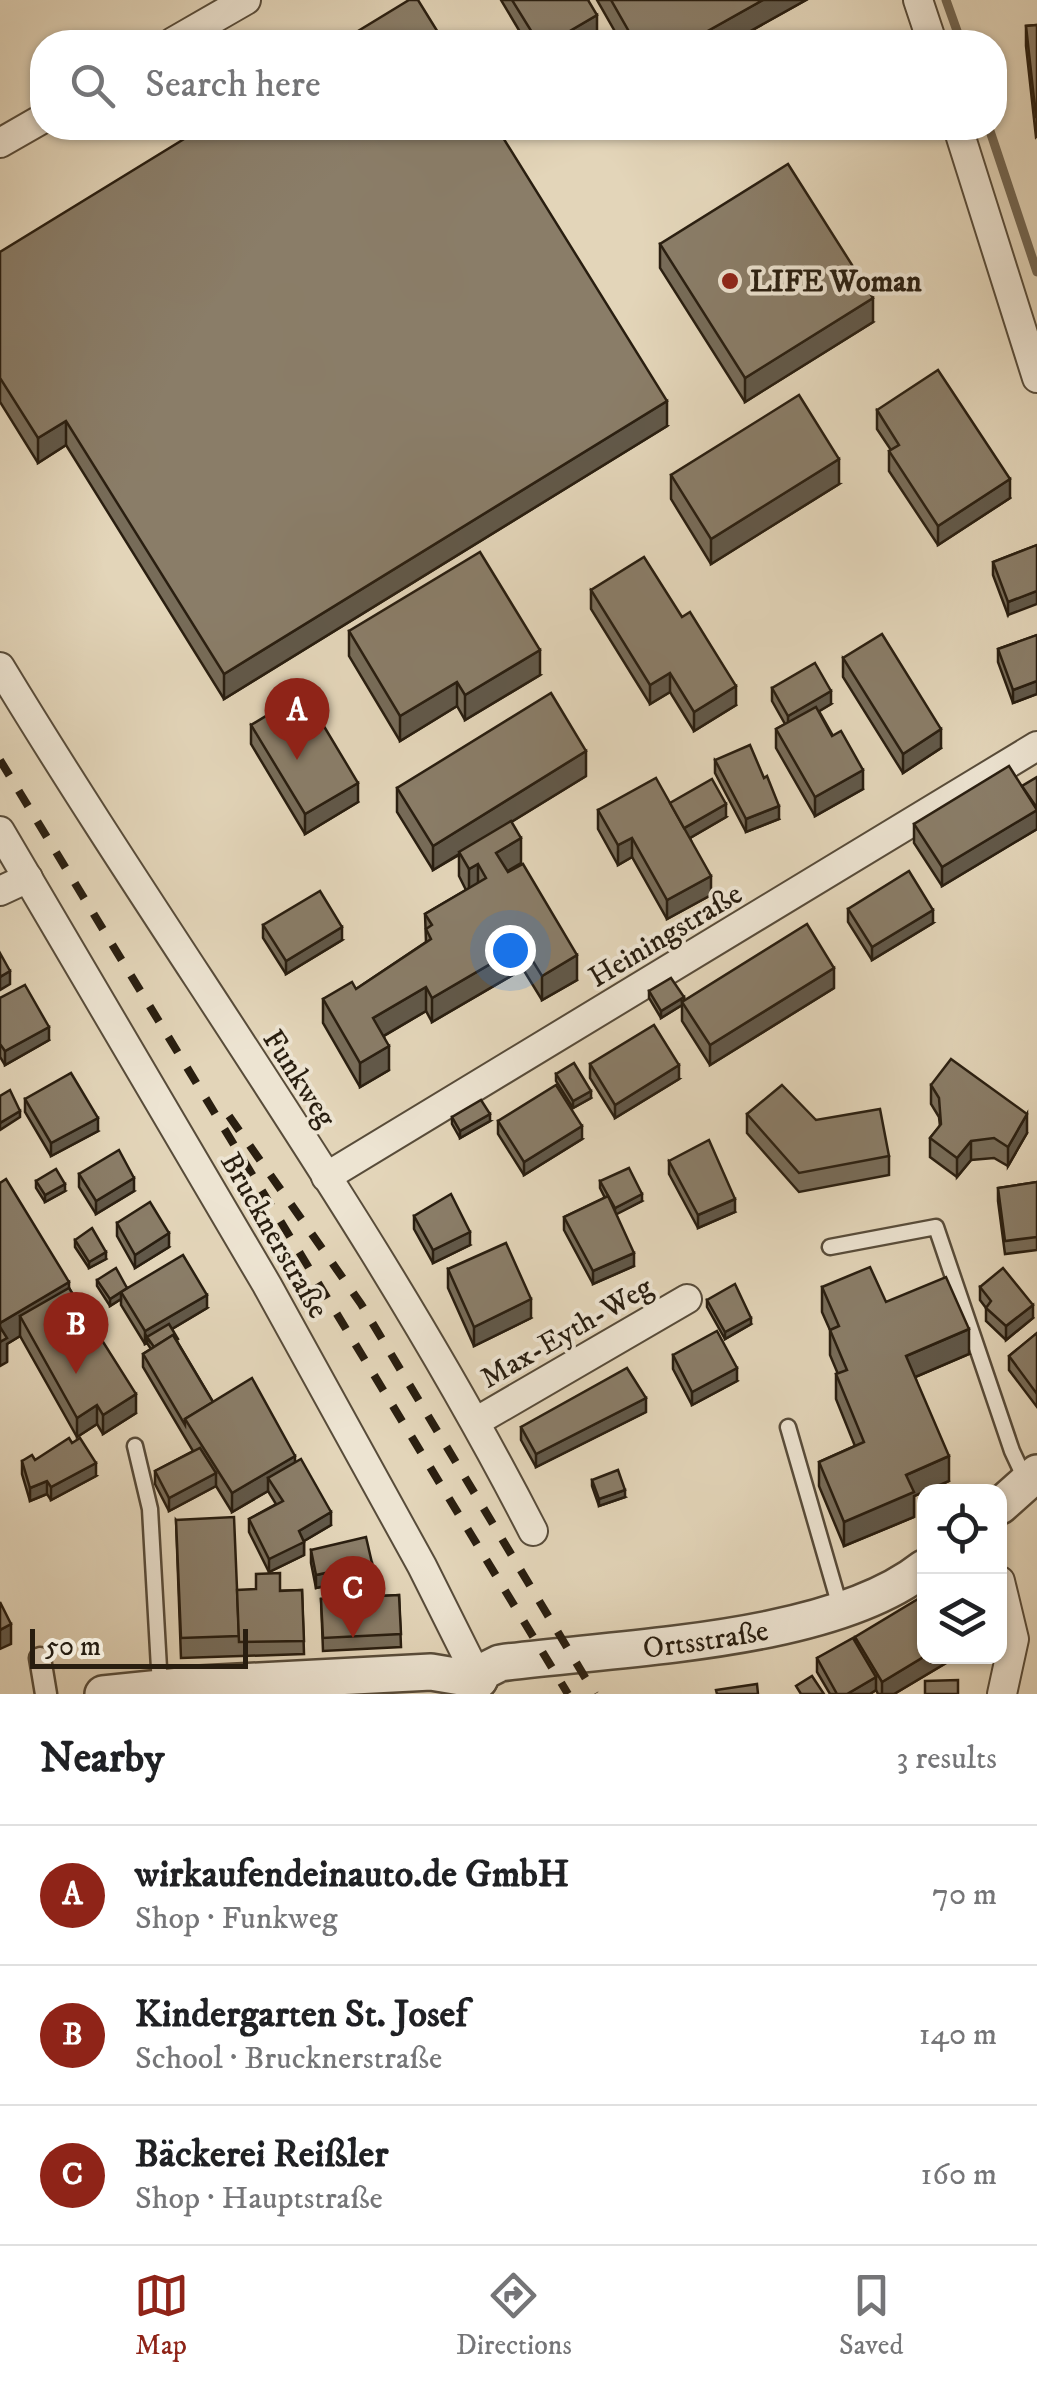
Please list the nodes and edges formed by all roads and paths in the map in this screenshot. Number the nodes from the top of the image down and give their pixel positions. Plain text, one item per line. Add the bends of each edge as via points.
1 (246, 0) edge
2 (918, 0) edge
3 (194, 30) edge
4 (928, 30) edge
5 (30, 126) edge
6 (962, 140) edge
7 (0, 144) edge
8 (1037, 378) edge
9 (0, 667) edge
10 (1037, 746) edge
11 (0, 831) edge
12 (28, 878) junction
13 (0, 891) edge
14 (326, 1177) junction
15 (830, 1247) dead end
16 (687, 1299) dead end
17 (476, 1421) junction
18 (788, 1427) dead end
19 (136, 1446) dead end
20 (1032, 1478) edge
21 (1007, 1500) edge
22 (534, 1531) dead end
23 (917, 1572) edge
24 (841, 1610) junction
25 (1007, 1610) edge
26 (40, 1658) dead end
27 (160, 1686) junction
28 (479, 1687) edge
29 (200, 1689) edge
30 (46, 1694) edge
31 (103, 1694) edge
32 (1002, 1694) edge

1 - 3 street
2 - 4 street
5 - 7 street
6 - 8 street
9 - 14 street, Funkweg
10 - 14 street, Heiningstraße
11 - 12 street, Brucknerstraße
12 - 13 street
12 - 28 street, Brucknerstraße via 268,1285 422,1566
14 - 17 street, Funkweg
15 - 20 lane via 936,1227 1012,1451
16 - 17 street, Max-Eyth-Weg
17 - 22 street, Funkweg
18 - 24 lane
19 - 27 lane via 150,1509
20 - 21 street
23 - 24 street, Ortsstraße
24 - 28 street, Ortsstraße via 738,1632 500,1663 484,1671
25 - 32 street via 1014,1639
26 - 30 street
27 - 29 street
27 - 31 street
28 - 29 street via 431,1672

